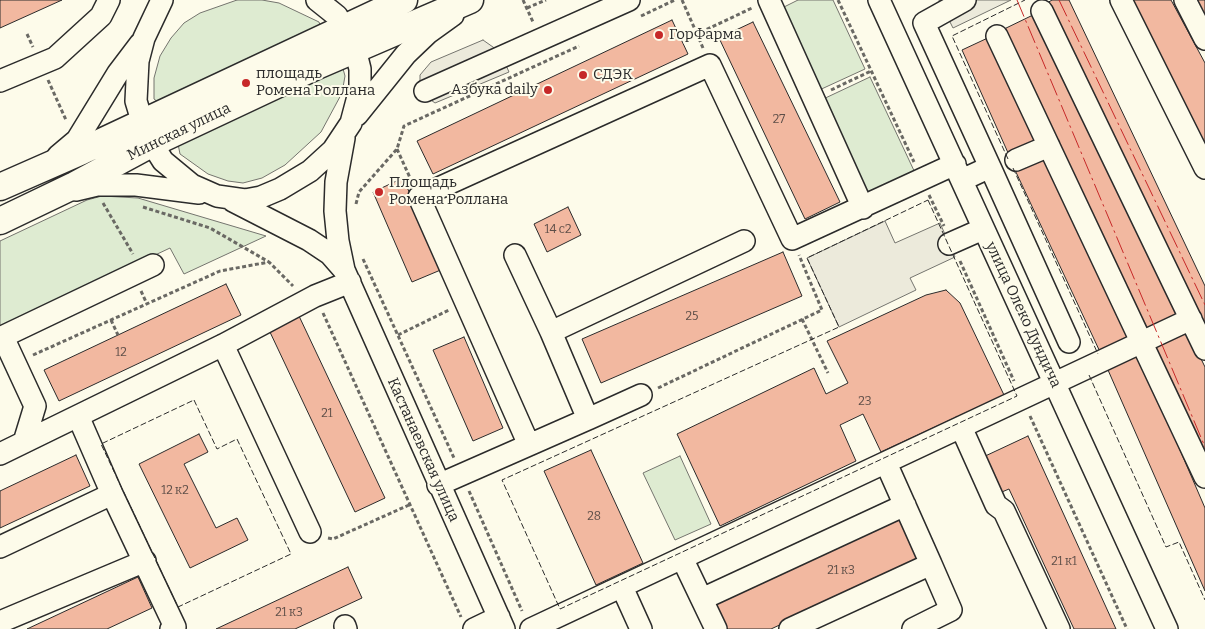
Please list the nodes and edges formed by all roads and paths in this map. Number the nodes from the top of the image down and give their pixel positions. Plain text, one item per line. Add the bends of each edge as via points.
1 (109, 0) edge
2 (162, 0) edge
3 (178, 0) edge
4 (317, 0) edge
5 (404, 0) edge
6 (470, 0) edge
7 (474, 0) edge
8 (546, 0) edge
9 (629, 0) edge
10 (682, 0) edge
11 (769, 0) edge
12 (838, 0) edge
13 (878, 0) edge
14 (965, 0) edge
15 (1121, 0) edge
16 (1185, 0) edge
17 (527, 8) dead end
18 (1042, 11) dead end
19 (147, 33) junction
20 (697, 34) junction
21 (997, 36) dead end
22 (350, 38) junction
23 (1205, 39) edge
24 (710, 65) junction
25 (871, 71) junction
26 (0, 81) edge
27 (426, 91) dead end
28 (814, 99) junction
29 (348, 129) junction
30 (146, 134) junction
31 (1049, 146) junction
32 (397, 149) dead end
33 (1016, 160) dead end
34 (43, 167) junction
35 (990, 167) junction
36 (1205, 168) edge
37 (958, 172) junction
38 (922, 181) junction
39 (0, 187) edge
40 (55, 194) junction
41 (102, 196) dead end
42 (221, 197) junction
43 (419, 197) junction
44 (101, 200) junction
45 (109, 200) dead end
46 (140, 206) dead end
47 (863, 208) junction
48 (0, 221) edge
49 (983, 228) junction
50 (792, 239) junction
51 (744, 241) dead end
52 (949, 244) dead end
53 (516, 255) dead end
54 (269, 262) junction
55 (143, 269) junction
56 (347, 276) junction
57 (315, 296) junction
58 (466, 302) junction
59 (147, 304) junction
60 (802, 319) junction
61 (1190, 319) junction
62 (111, 320) junction
63 (551, 332) junction
64 (118, 335) dead end
65 (398, 335) dead end
66 (2, 337) edge
67 (1069, 342) dead end
68 (1143, 343) junction
69 (223, 345) junction
70 (1205, 349) edge
71 (16, 363) junction
72 (828, 373) dead end
73 (1054, 384) junction
74 (641, 395) joint
75 (78, 416) junction
76 (588, 419) junction
77 (961, 427) junction
78 (24, 442) junction
79 (529, 445) junction
80 (0, 454) edge
81 (886, 463) junction
82 (1205, 477) edge
83 (438, 485) junction
84 (112, 494) junction
85 (410, 505) junction
86 (905, 505) junction
87 (310, 532) joint
88 (0, 548) edge
89 (682, 558) junction
90 (145, 561) junction
91 (932, 564) junction
92 (622, 587) junction
93 (702, 599) junction
94 (0, 622) edge
95 (502, 623) edge
96 (468, 625) edge
97 (171, 629) edge
98 (531, 629) edge
99 (641, 629) edge
100 (716, 629) edge
101 (790, 629) edge
102 (913, 629) edge
103 (1059, 629) edge
104 (1166, 629) edge

1 - 26 street via 101,16 55,58
2 - 19 street, Кастанаевская улица
3 - 19 street
4 - 22 street via 337,16
5 - 22 main road, Минская улица
6 - 22 main road, Минская улица
7 - 29 street via 428,33 406,54
8 - 17 path
9 - 27 street
10 - 20 path
11 - 20 path
11 - 28 street
12 - 25 path
13 - 37 street, улица Олеко Дундича
14 - 35 street via 924,23
15 - 36 street
16 - 23 street
18 - 61 street
19 - 30 street, Кастанаевская улица via 136,87
19 - 34 street via 118,73 78,140
20 - 24 path
21 - 31 street
22 - 29 street, Кастанаевская улица via 360,69 360,89
22 - 30 main road, Минская улица
24 - 43 street
24 - 50 street
25 - 28 path
25 - 38 path
28 - 47 street
29 - 42 street, Кастанаевская улица via 333,150 310,171 287,185 261,197 245,200
29 - 56 street, Кастанаевская улица via 336,182 335,211
30 - 34 main road, Минская улица via 82,151
30 - 40 main road, Минская улица
30 - 42 street, Кастанаевская улица via 174,172 192,185
31 - 33 street
31 - 68 street
32 - 43 path
34 - 39 main road, Минская улица
35 - 37 street
35 - 67 street
37 - 38 street
37 - 49 street, улица Олеко Дундича
38 - 47 street
40 - 42 street via 97,185 128,185
40 - 48 main road, Минская улица
41 - 44 path
42 - 56 street, Кастанаевская улица via 309,240 330,254
43 - 58 street
44 - 45 path
44 - 55 path
46 - 54 path via 210,228
47 - 50 street
49 - 52 street
49 - 73 street, улица Олеко Дундича
50 - 60 path via 822,310
51 - 63 street
53 - 63 street
54 - 57 path via 295,288
54 - 59 path via 220,271
55 - 59 path
55 - 66 street
56 - 57 street
56 - 83 street, Кастанаевская улица
57 - 69 street
57 - 85 path
58 - 65 path
58 - 79 street
59 - 62 path
60 - 72 path
60 - 74 path
61 - 68 street
61 - 70 street
62 - 64 path
62 - 71 path
63 - 76 street
66 - 71 street
68 - 73 street
68 - 82 street
69 - 75 street
69 - 87 street
71 - 78 street via 35,406
73 - 77 street
73 - 104 street, улица Олеко Дундича
74 - 76 street
75 - 78 street
75 - 84 street
76 - 79 street
77 - 81 street
77 - 103 street via 996,505 1004,510
78 - 80 street
79 - 83 street
81 - 86 street
81 - 89 street
83 - 95 street, Кастанаевская улица
84 - 88 street
84 - 90 street
85 - 87 path via 333,539
85 - 96 path
86 - 91 street
86 - 93 street
89 - 92 street
89 - 93 street
90 - 94 street
90 - 97 street via 175,627
91 - 101 street
91 - 102 street via 951,610
92 - 98 street
92 - 99 street
93 - 100 street
95 - 96 street

